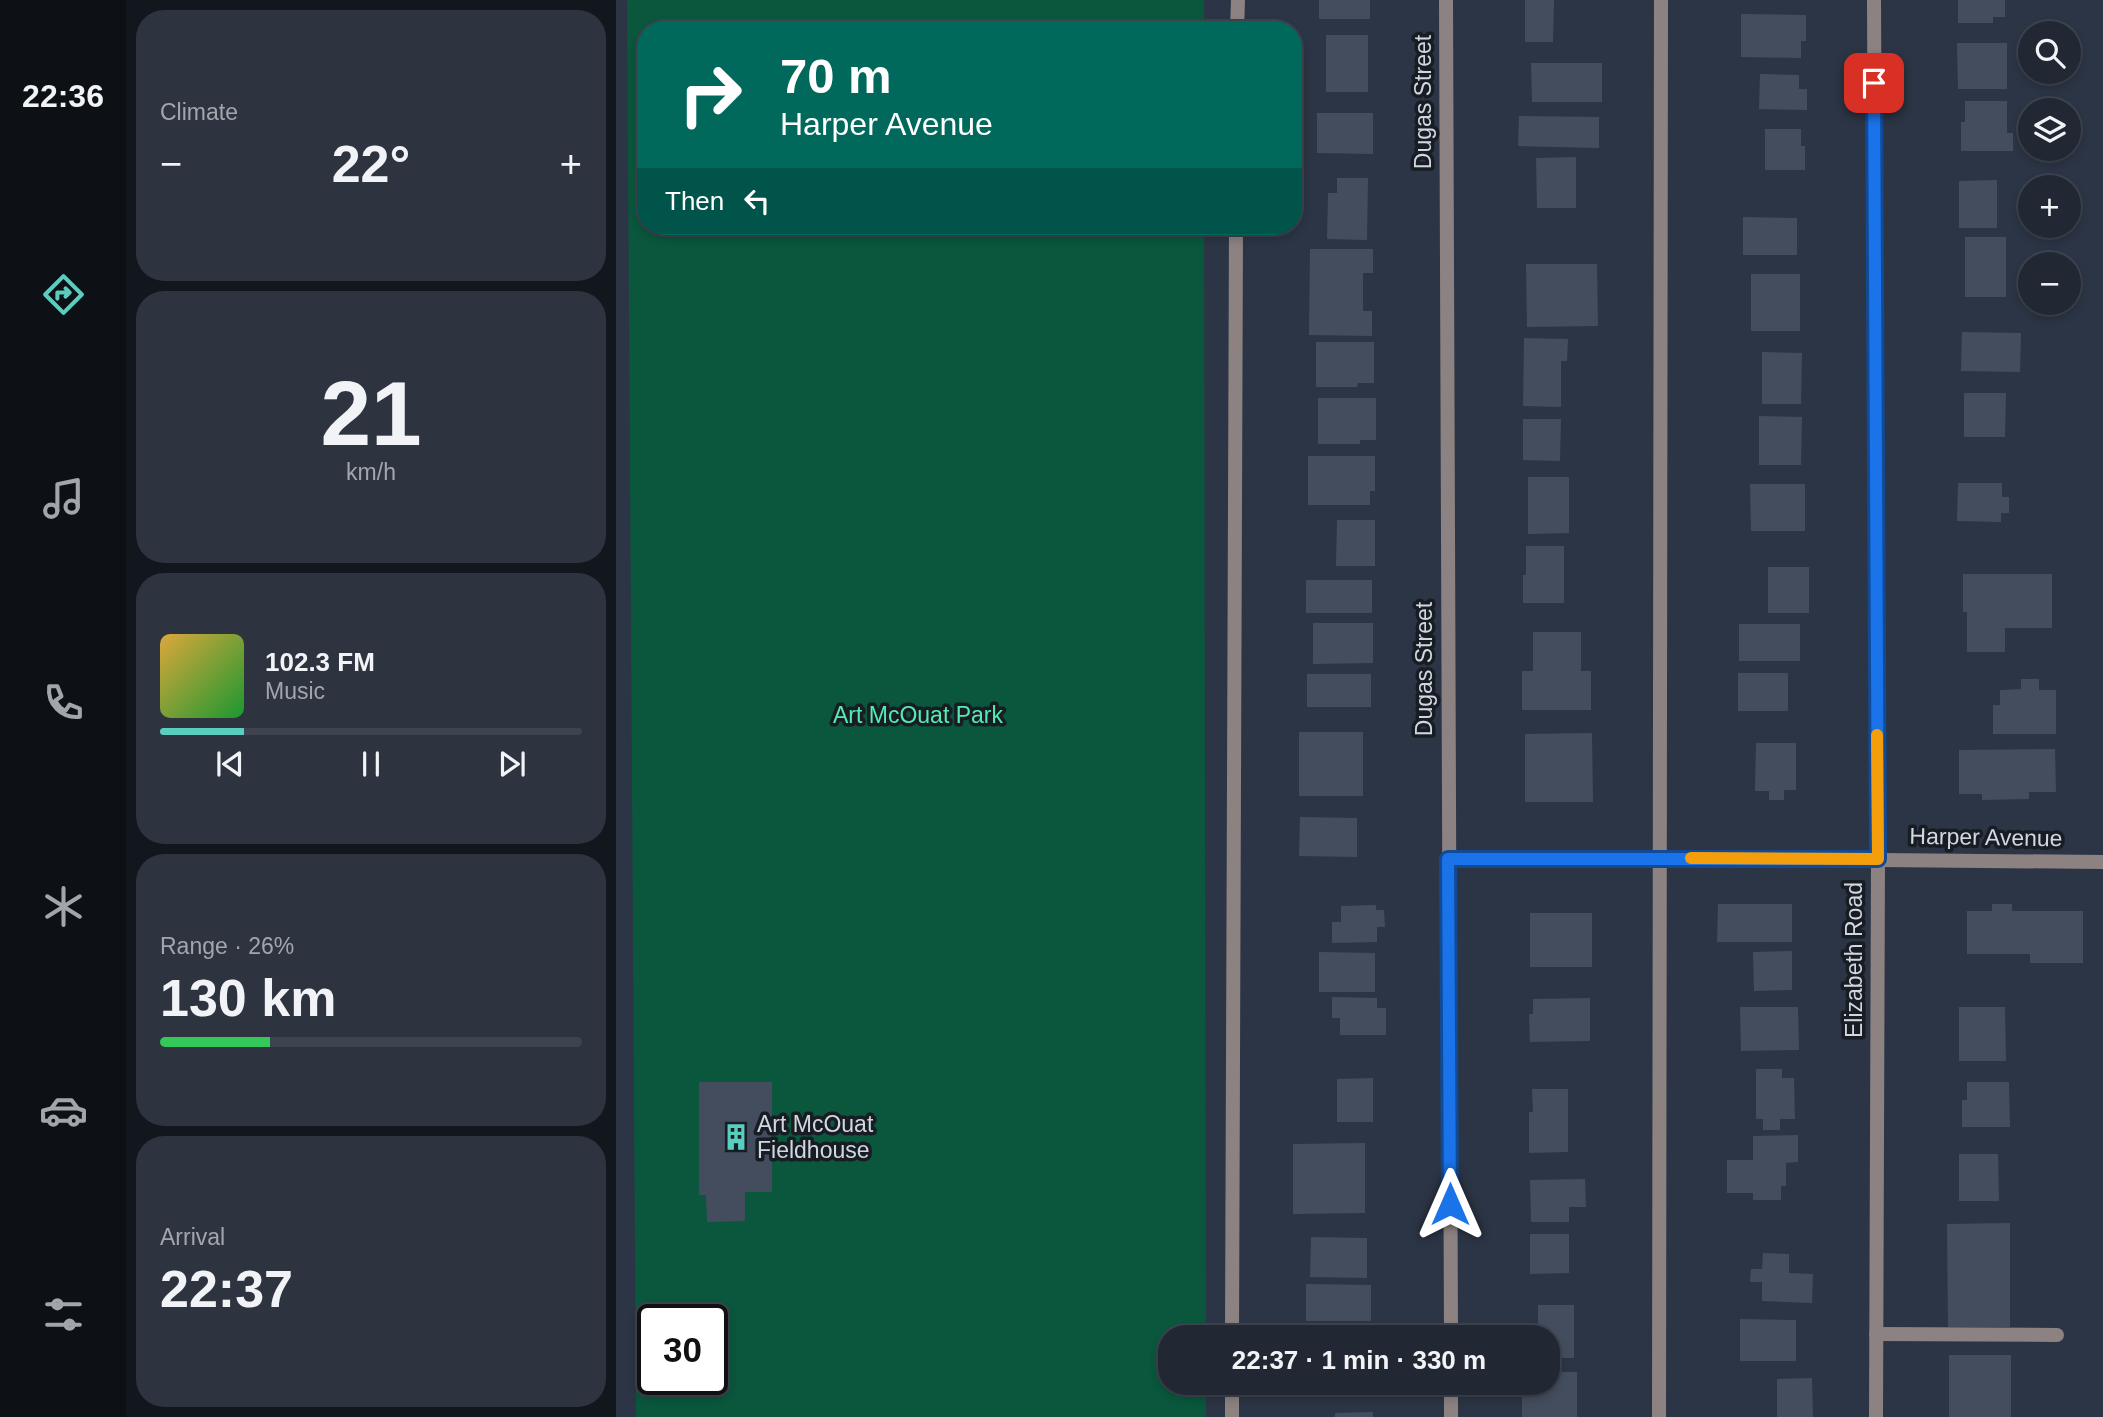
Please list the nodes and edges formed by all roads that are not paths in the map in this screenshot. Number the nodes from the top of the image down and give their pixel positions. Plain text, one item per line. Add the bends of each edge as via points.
1 (1238, 0) edge
2 (1446, 0) edge
3 (1661, 0) edge
4 (1874, 0) edge
5 (1237, 21) edge
6 (1236, 235) edge
7 (1659, 858) junction
8 (1448, 859) junction
9 (1878, 859) junction
10 (2103, 862) edge
11 (1232, 1325) edge
12 (1451, 1325) edge
13 (1876, 1334) junction
14 (2057, 1335) dead end
15 (1232, 1395) edge
16 (1451, 1395) edge
17 (1232, 1417) edge
18 (1451, 1417) edge
19 (1659, 1417) edge
20 (1876, 1417) edge

1 - 5 street
2 - 8 street, Dugas Street
3 - 7 street
4 - 9 street, Elizabeth Road
6 - 11 street
7 - 8 street, Harper Avenue
7 - 9 street, Harper Avenue
7 - 19 street
8 - 12 street, Dugas Street
9 - 10 street, Harper Avenue
9 - 13 street, Elizabeth Road
13 - 14 street
13 - 20 street, Elizabeth Road
15 - 17 street
16 - 18 street

